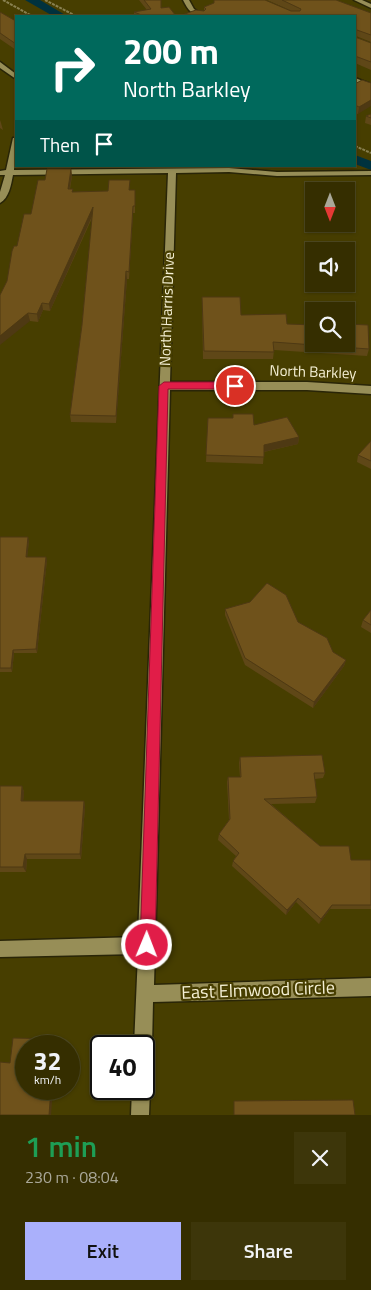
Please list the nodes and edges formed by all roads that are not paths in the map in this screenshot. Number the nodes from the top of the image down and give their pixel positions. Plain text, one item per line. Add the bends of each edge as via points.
1 (186, 0) edge
2 (357, 0) edge
3 (371, 6) edge
4 (198, 15) edge
5 (0, 64) edge
6 (15, 76) edge
7 (356, 80) edge
8 (371, 86) edge
9 (15, 145) edge
10 (371, 165) edge
11 (258, 167) edge
12 (115, 169) edge
13 (356, 169) edge
14 (229, 170) junction
15 (172, 171) junction
16 (0, 172) edge
17 (9, 172) junction
18 (371, 173) edge
19 (0, 200) edge
20 (164, 386) junction
21 (371, 390) edge
22 (147, 945) junction
23 (0, 949) edge
24 (371, 987) edge
25 (144, 994) junction
26 (143, 1035) edge
27 (141, 1100) edge
28 (140, 1115) edge

1 - 4 street via 191,10
2 - 3 street
5 - 6 street
7 - 8 street
9 - 17 street
10 - 13 street
11 - 14 street
12 - 15 street
12 - 17 street
13 - 14 street via 278,174
13 - 18 street
14 - 15 street
15 - 20 street, North Harris Drive
16 - 17 street
17 - 19 street
20 - 21 street, North Barkley via 307,386
20 - 22 street, North Harris Drive
22 - 23 street
22 - 25 street, North Harris Drive
24 - 25 street, East Elmwood Circle
25 - 26 street, North Harris Drive
27 - 28 street

